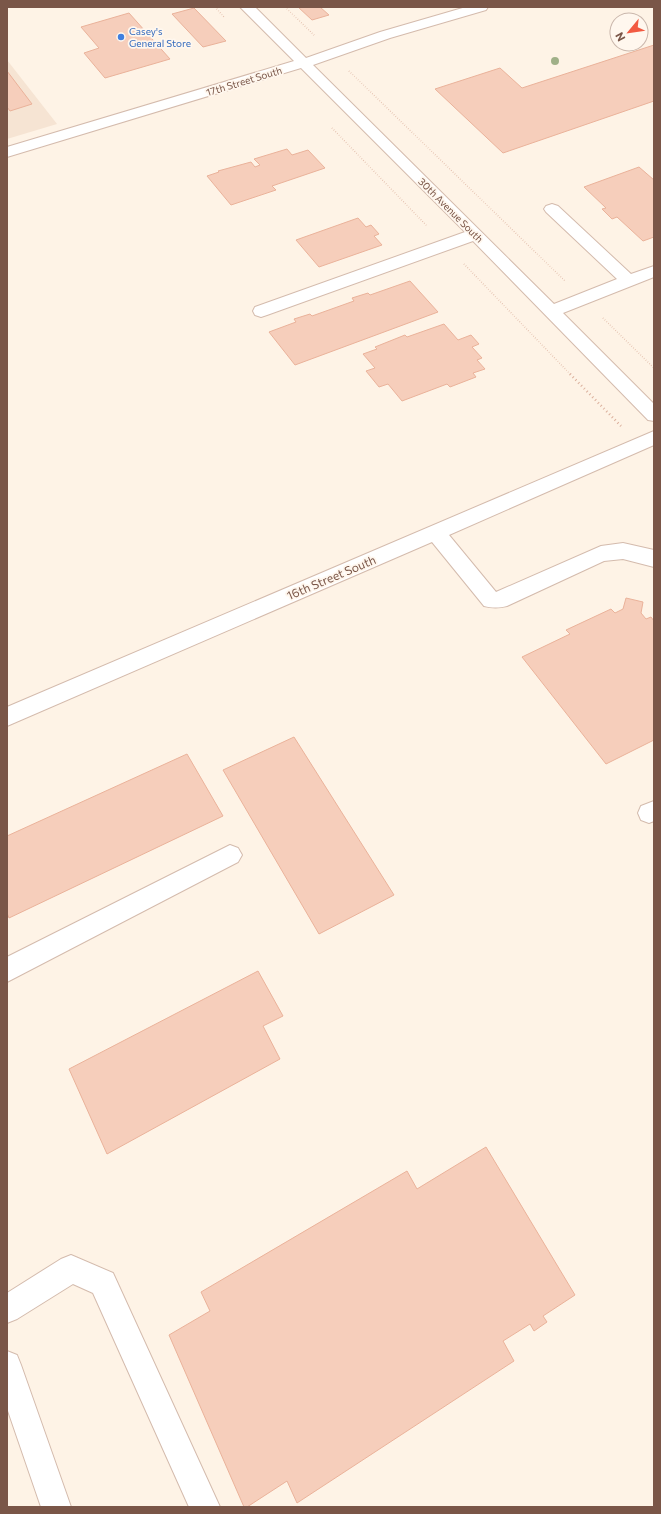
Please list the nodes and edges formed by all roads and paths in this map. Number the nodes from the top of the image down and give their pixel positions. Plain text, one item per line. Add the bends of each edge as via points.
1 (247, 7) edge
2 (286, 7) edge
3 (481, 7) edge
4 (330, 55) junction
5 (302, 63) junction
6 (7, 152) edge
7 (552, 208) dead end
8 (476, 234) junction
9 (654, 271) edge
10 (629, 281) junction
11 (584, 299) junction
12 (261, 311) dead end
13 (552, 311) junction
14 (654, 368) edge
15 (654, 415) edge
16 (654, 438) edge
17 (435, 532) junction
18 (654, 559) edge
19 (7, 717) edge
20 (230, 855) dead end
21 (7, 970) edge
22 (7, 1309) edge
23 (8, 1374) edge
24 (56, 1507) edge
25 (205, 1507) edge

1 - 5 street, 30th Avenue South
2 - 4 path
3 - 4 street, 17th Street South via 385,35
4 - 5 street, 17th Street South
4 - 11 path via 366,86
5 - 6 street, 17th Street South
5 - 8 street, 30th Avenue South
7 - 10 street
8 - 12 street
8 - 13 street, 30th Avenue South
9 - 10 street
10 - 11 street
11 - 13 street
11 - 14 path
13 - 15 street, 30th Avenue South
16 - 17 street, 16th Street South
17 - 18 street via 491,600 500,600 601,554 623,551
17 - 19 street, 16th Street South
20 - 21 street
22 - 25 street via 71,1270 103,1283
23 - 24 street

